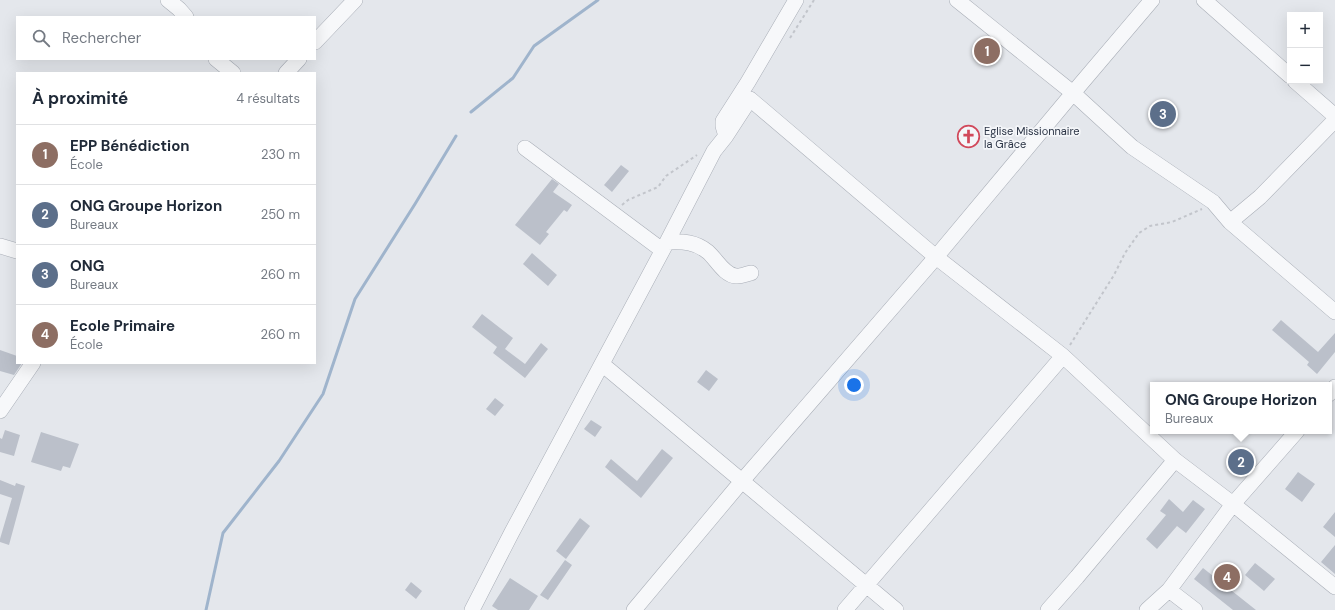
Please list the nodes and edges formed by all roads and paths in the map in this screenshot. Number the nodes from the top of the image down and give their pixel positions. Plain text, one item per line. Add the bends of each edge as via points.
1 (168, 0) edge
2 (355, 0) edge
3 (796, 0) edge
4 (957, 0) edge
5 (1152, 0) edge
6 (1204, 0) edge
7 (185, 16) edge
8 (316, 41) edge
9 (217, 60) edge
10 (298, 60) edge
11 (233, 72) edge
12 (287, 72) edge
13 (1287, 73) edge
14 (1298, 84) edge
15 (1073, 93) junction
16 (1335, 116) edge
17 (1335, 120) edge
18 (726, 136) junction
19 (525, 148) dead end
20 (714, 151) junction
21 (1213, 202) junction
22 (611, 213) junction
23 (1230, 222) junction
24 (0, 246) edge
25 (665, 246) junction
26 (16, 251) edge
27 (936, 257) junction
28 (751, 273) dead end
29 (1335, 312) edge
30 (1063, 356) junction
31 (32, 364) edge
32 (602, 364) junction
33 (0, 411) edge
34 (1294, 434) edge
35 (1175, 460) junction
36 (742, 481) junction
37 (1233, 504) junction
38 (866, 585) junction
39 (1335, 587) edge
40 (1168, 590) junction
41 (472, 610) edge
42 (634, 610) edge
43 (845, 610) edge
44 (896, 610) edge
45 (1048, 610) edge
46 (1147, 610) edge
47 (1195, 610) edge

1 - 7 street
2 - 8 street
3 - 18 street via 723,121
4 - 15 street
5 - 15 street
6 - 13 street
9 - 11 street
10 - 12 street
14 - 16 street
15 - 21 street via 1132,147
15 - 27 street
17 - 23 street via 1260,197
18 - 20 street
18 - 27 street via 750,100
19 - 22 street
20 - 22 path via 700,154 666,176 658,187 628,200
20 - 25 street
21 - 23 street
21 - 30 path via 1172,222 1150,226 1139,233
22 - 25 street
23 - 29 street
24 - 26 street
25 - 28 street via 684,241 693,243 708,252 728,273 737,277
25 - 32 street
27 - 30 street
27 - 36 street
30 - 35 street
30 - 38 street
31 - 33 street
32 - 36 street
32 - 41 street
34 - 37 street
35 - 37 street
35 - 45 street
36 - 38 street
36 - 42 street
37 - 39 street
37 - 40 street
38 - 43 street
38 - 44 street
40 - 46 street
40 - 47 street

